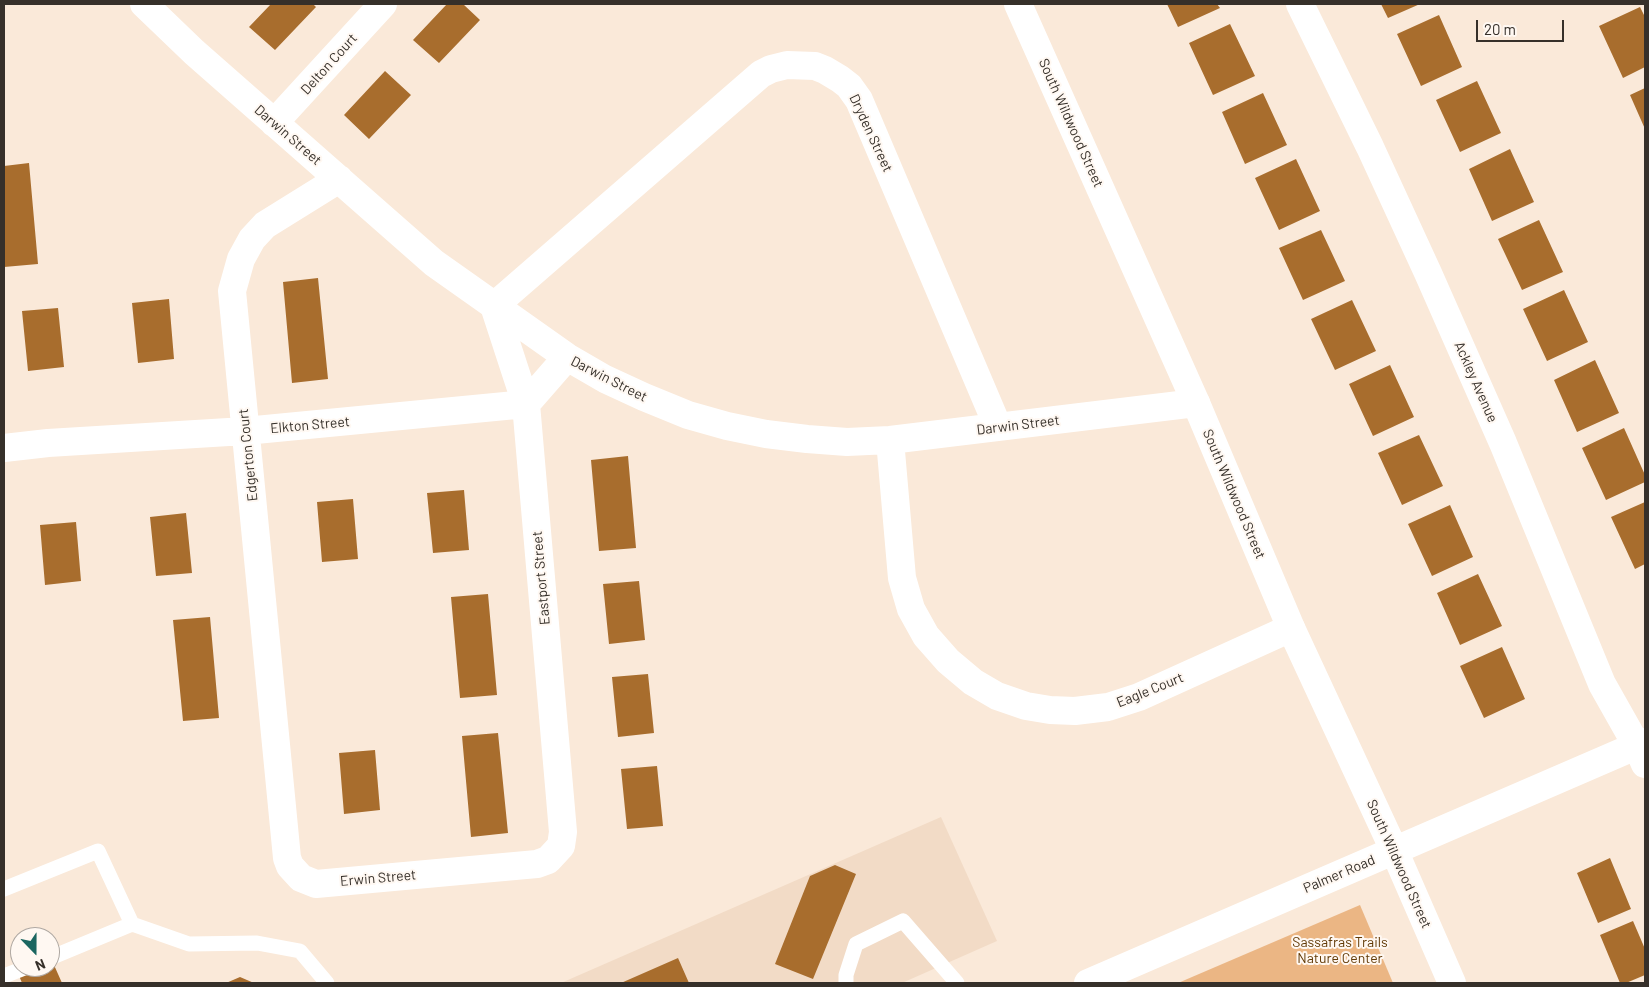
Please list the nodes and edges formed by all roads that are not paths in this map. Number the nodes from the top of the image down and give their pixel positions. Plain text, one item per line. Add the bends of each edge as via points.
1 (144, 4) edge
2 (383, 4) edge
3 (1018, 4) edge
4 (1300, 4) edge
5 (274, 124) junction
6 (338, 179) junction
7 (494, 306) junction
8 (567, 357) junction
9 (1196, 403) junction
10 (526, 404) junction
11 (998, 427) junction
12 (245, 431) junction
13 (890, 440) junction
14 (4, 448) edge
15 (1291, 628) junction
16 (1643, 751) edge
17 (280, 781) joint
18 (1394, 850) junction
19 (555, 852) joint
20 (4, 889) edge
21 (132, 924) junction
22 (60, 954) edge
23 (327, 983) edge
24 (846, 983) edge
25 (957, 983) edge
26 (1088, 983) edge
27 (1452, 983) edge

1 - 5 street, Darwin Street
2 - 5 street, Delton Court
3 - 9 street, South Wildwood Street
4 - 16 street, Ackley Avenue via 1432,282 1503,443 1602,684
5 - 6 street, Darwin Street
6 - 7 street, Darwin Street via 434,264
6 - 12 street, Edgerton Court via 265,225 252,239 241,259 232,291
7 - 8 street, Darwin Street
7 - 10 street, Eastport Street
7 - 11 street, Dryden Street via 761,74 787,65 815,66 840,79 859,100
8 - 10 street
8 - 13 street, Darwin Street via 644,397 727,426 807,439 847,442
9 - 11 street, Darwin Street
9 - 15 street, South Wildwood Street
10 - 12 street, Elkton Street
10 - 19 street, Eastport Street via 563,832 561,846
11 - 13 street, Darwin Street
12 - 14 street, Elkton Street
12 - 17 street, Edgerton Court
13 - 15 street, Eagle Court via 902,578 912,609 926,636 948,662 997,696 1050,710 1108,707 1139,697
15 - 18 street, South Wildwood Street
16 - 18 street, Palmer Road
17 - 19 street, Erwin Street via 287,858 301,878 316,884 537,864 548,860
18 - 26 street, Palmer Road
18 - 27 street, South Wildwood Street
20 - 21 lane via 98,851
21 - 22 lane
21 - 23 lane via 189,944 257,943 300,951
24 - 25 lane via 856,944 903,921

